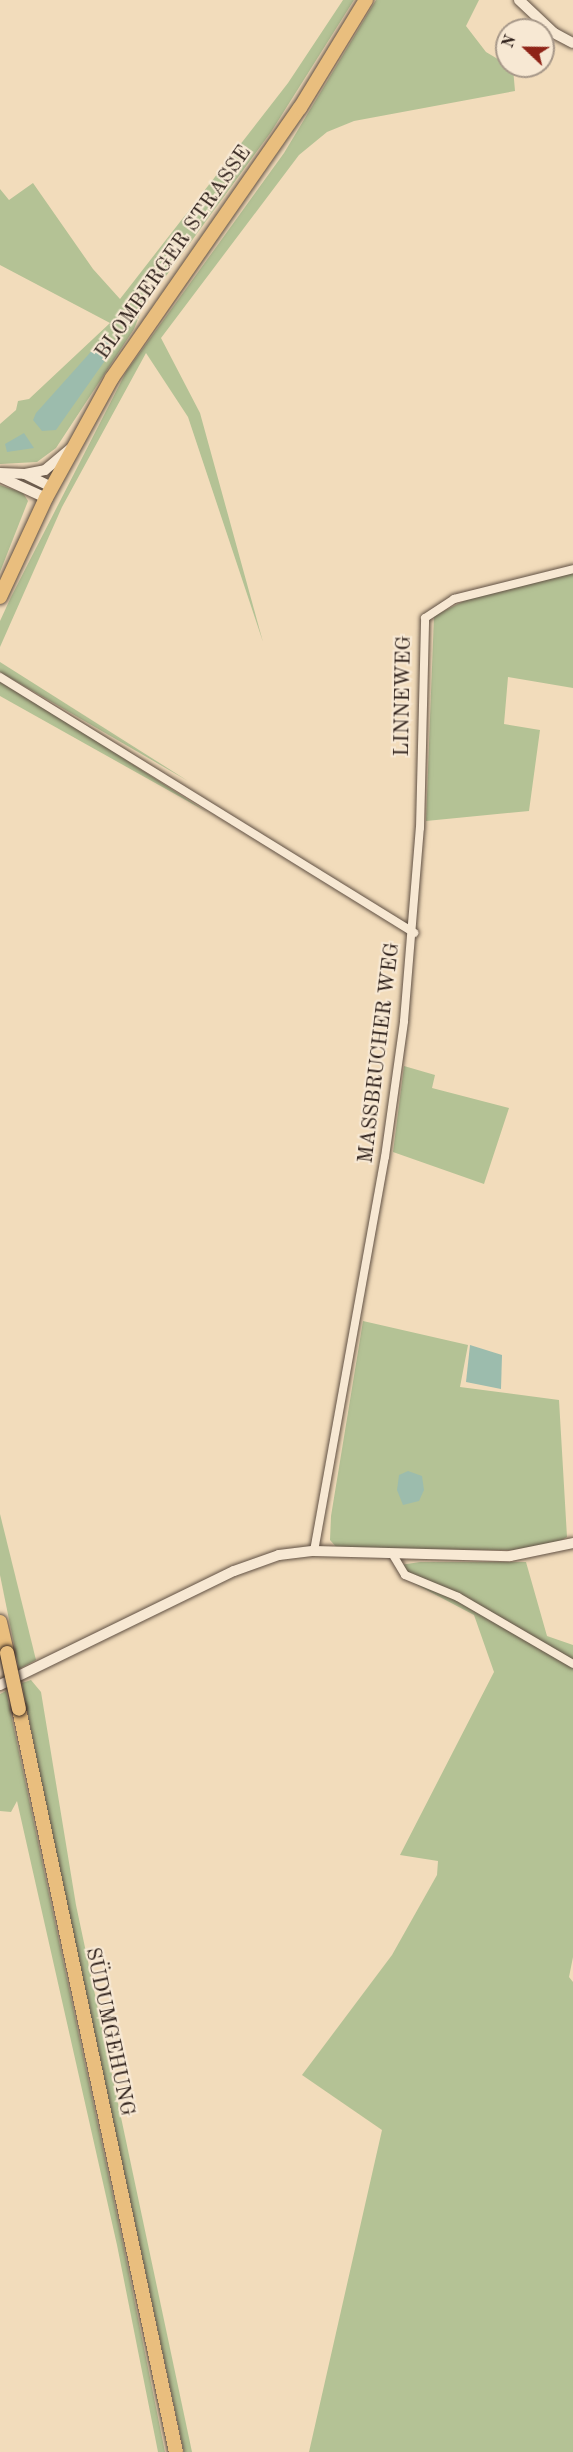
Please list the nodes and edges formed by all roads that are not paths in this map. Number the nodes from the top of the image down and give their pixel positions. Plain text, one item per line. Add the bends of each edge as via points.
1 (366, 0) edge
2 (519, 0) edge
3 (573, 43) edge
4 (73, 447) junction
5 (25, 474) junction
6 (0, 475) edge
7 (49, 492) junction
8 (573, 569) edge
9 (0, 597) edge
10 (0, 676) edge
11 (414, 933) junction
12 (573, 1543) edge
13 (314, 1551) junction
14 (393, 1556) junction
15 (0, 1622) edge
16 (573, 1664) edge
17 (0, 1685) edge
18 (176, 2452) edge

1 - 4 main road, BLOMBERGER STRASSE via 300,108 148,323
2 - 3 street via 555,33
4 - 5 street via 51,466
4 - 7 main road, BLOMBERGER STRASSE
5 - 6 street
5 - 7 street
6 - 7 street
7 - 9 main road
8 - 11 street, LINNEWEG via 454,599 425,618
10 - 11 street, MASSBRUCHER WEG
11 - 13 street, MASSBRUCHER WEG via 385,1157
12 - 14 street via 510,1556
13 - 14 street
13 - 17 street via 279,1556 234,1571
14 - 16 street via 405,1575 458,1598
15 - 18 main road, SÜDUMGEHUNG, bridge

